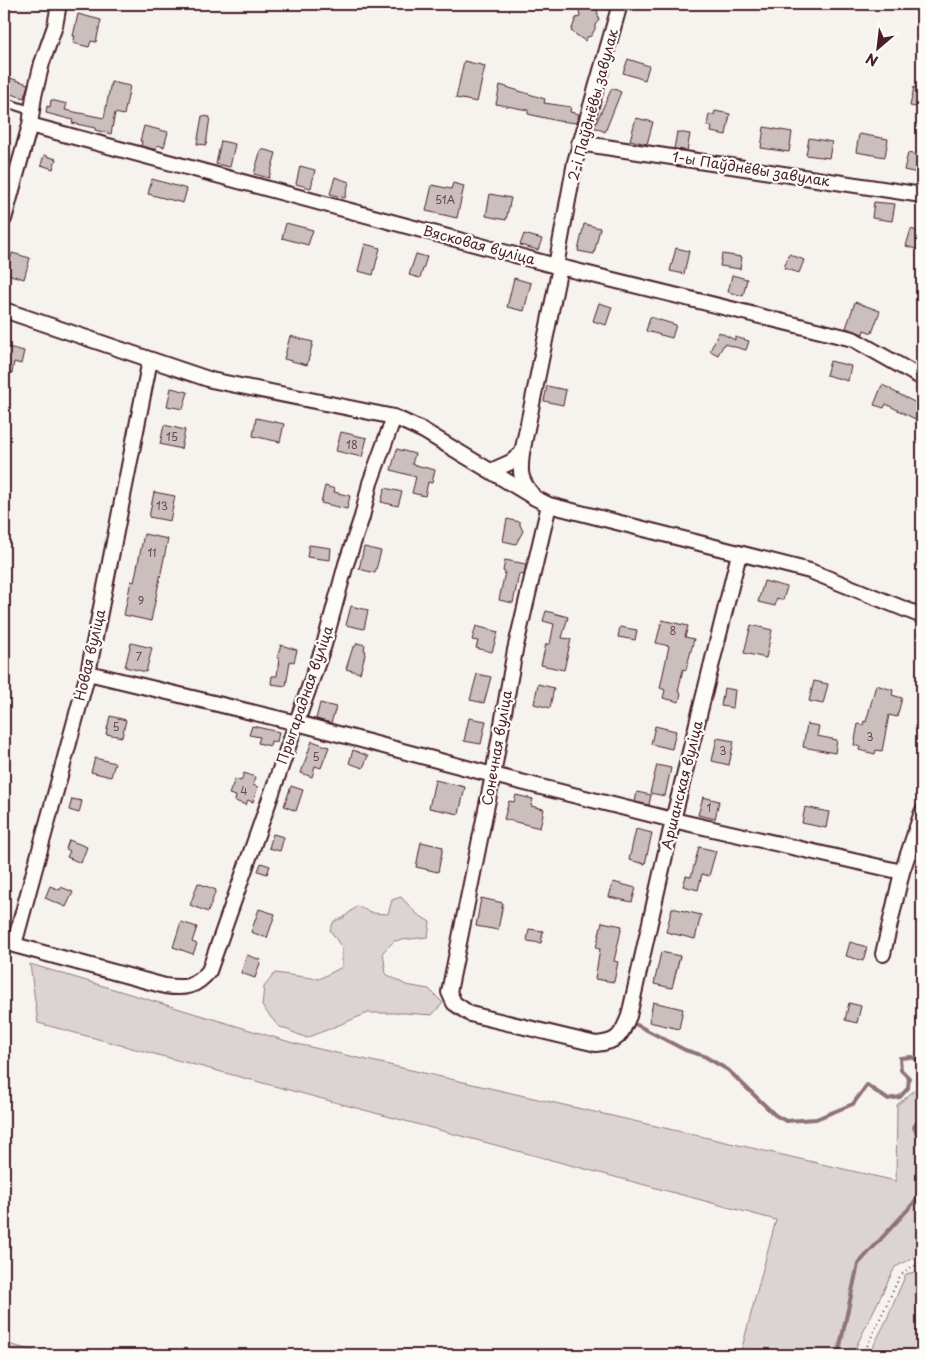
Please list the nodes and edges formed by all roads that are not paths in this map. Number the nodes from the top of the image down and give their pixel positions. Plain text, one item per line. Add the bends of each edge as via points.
1 (59, 4) edge
2 (620, 4) edge
3 (4, 102) edge
4 (31, 118) junction
5 (579, 143) junction
6 (922, 195) edge
7 (4, 219) edge
8 (558, 266) junction
9 (4, 310) edge
10 (150, 360) junction
11 (922, 378) edge
12 (394, 417) junction
13 (522, 452) junction
14 (491, 471) junction
15 (535, 498) junction
16 (549, 505) junction
17 (739, 554) junction
18 (922, 616) edge
19 (88, 672) junction
20 (297, 723) junction
21 (493, 775) junction
22 (922, 812) edge
23 (673, 820) junction
24 (902, 872) junction
25 (883, 954) dead end
26 (210, 971) joint
27 (449, 992) joint

1 - 4 street
2 - 5 street, 2-і Паўднёвы завулак
3 - 4 lane
4 - 7 street
4 - 8 street, Вясковая вуліца
5 - 6 street, 1-ы Паўднёвы завулак
5 - 8 street, 2-і Паўднёвы завулак
8 - 11 street, Вясковая вуліца via 853,339
8 - 13 street, 2-і Паўднёвы завулак
9 - 10 street
10 - 12 street via 210,380
10 - 19 street, Новая вуліца
12 - 14 street
12 - 20 street, Прыгарадная вуліца via 370,483 324,645
13 - 14 street via 511,462
13 - 15 street, 2-і Паўднёвы завулак via 521,476
14 - 15 street
15 - 16 street
16 - 17 street
16 - 21 street, Сонечная вуліца via 515,650
17 - 18 street via 810,571
17 - 23 street, Аршанская вуліца
19 - 20 street
19 - 26 street, Новая вуліца via 14,946 177,988 202,980
20 - 21 street
20 - 26 street, Прыгарадная вуліца
21 - 23 street
21 - 27 street, Сонечная вуліца
22 - 24 street
23 - 24 street
23 - 27 street, Аршанская вуліца via 629,1016 622,1033 612,1042 596,1044 470,1014 454,1004
24 - 25 street

